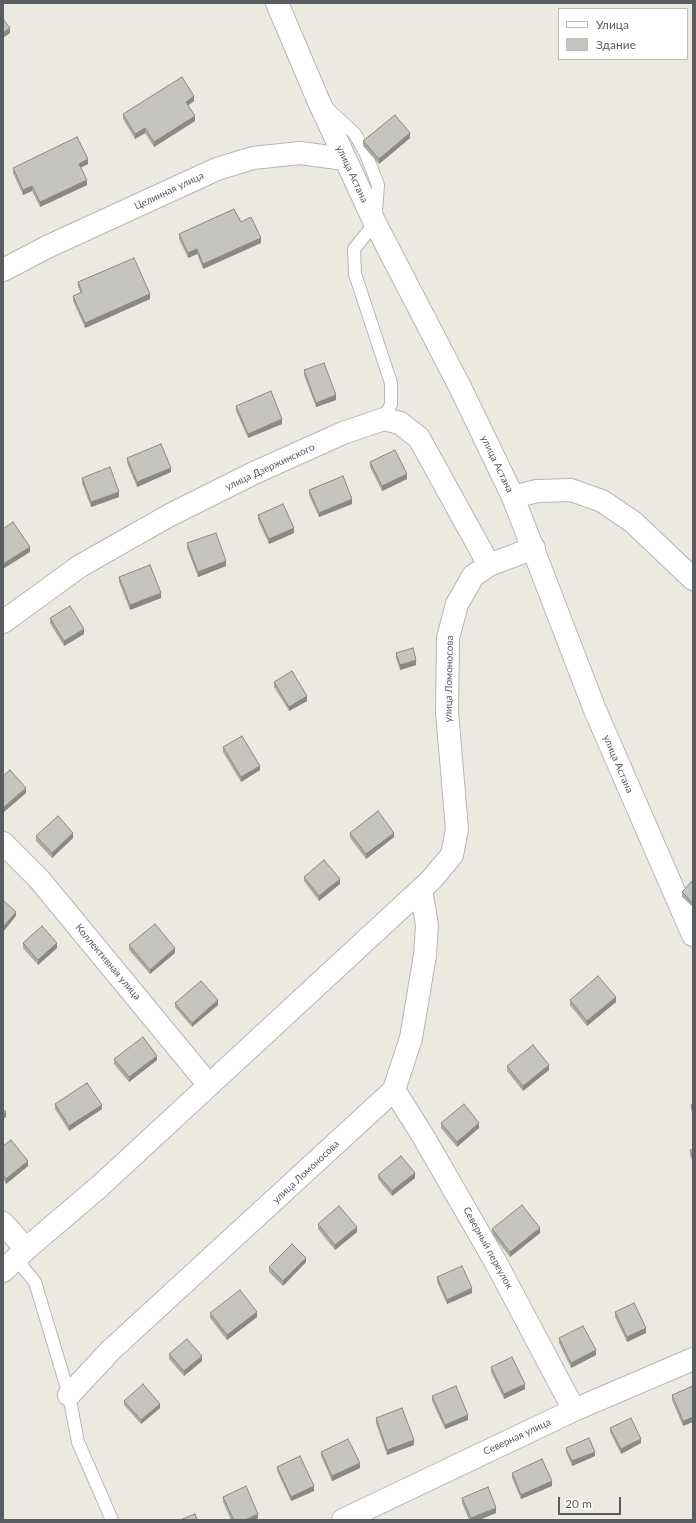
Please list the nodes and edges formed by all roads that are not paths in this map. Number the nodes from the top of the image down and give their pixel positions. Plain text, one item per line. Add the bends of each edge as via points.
1 (277, 3) edge
2 (319, 102) junction
3 (345, 159) junction
4 (375, 223) junction
5 (3, 270) edge
6 (384, 419) junction
7 (513, 497) junction
8 (534, 548) junction
9 (489, 565) junction
10 (693, 579) edge
11 (3, 622) edge
12 (3, 843) edge
13 (420, 890) junction
14 (693, 935) edge
15 (208, 1084) junction
16 (394, 1090) junction
17 (3, 1223) edge
18 (15, 1260) edge
19 (693, 1359) edge
20 (69, 1395) junction
21 (574, 1410) junction
22 (112, 1520) edge
23 (343, 1520) edge

1 - 2 street, улица Астана
2 - 3 street, улица Астана
2 - 4 lane via 356,134 366,154 378,185
3 - 4 street, улица Астана
3 - 5 street, Целинная улица via 300,153 253,158 218,169 47,247
4 - 6 lane via 354,249 355,274 391,383 391,404
4 - 7 street, улица Астана via 460,387
6 - 9 street via 400,423 419,438
6 - 11 street, улица Дзержинского via 342,433 170,515 80,566
7 - 8 street, улица Астана
7 - 10 street via 537,492 571,490 602,501 633,522
8 - 9 street, улица Ломоносова
8 - 14 street, улица Астана via 595,710
9 - 13 street, улица Ломоносова via 474,576 458,604 448,638 447,712 457,828 452,855
12 - 15 street, Коллективная улица via 38,879
13 - 15 street, улица Ломоносова
13 - 16 street, улица Ломоносова via 428,925 425,954 411,1038
15 - 18 street, улица Ломоносова via 100,1186
16 - 20 street, улица Ломоносова via 111,1350
16 - 21 street, Северный переулок via 495,1260
17 - 18 street
18 - 20 lane via 35,1282
19 - 21 street, Северная улица
20 - 22 lane via 78,1442
21 - 23 street, Северная улица

